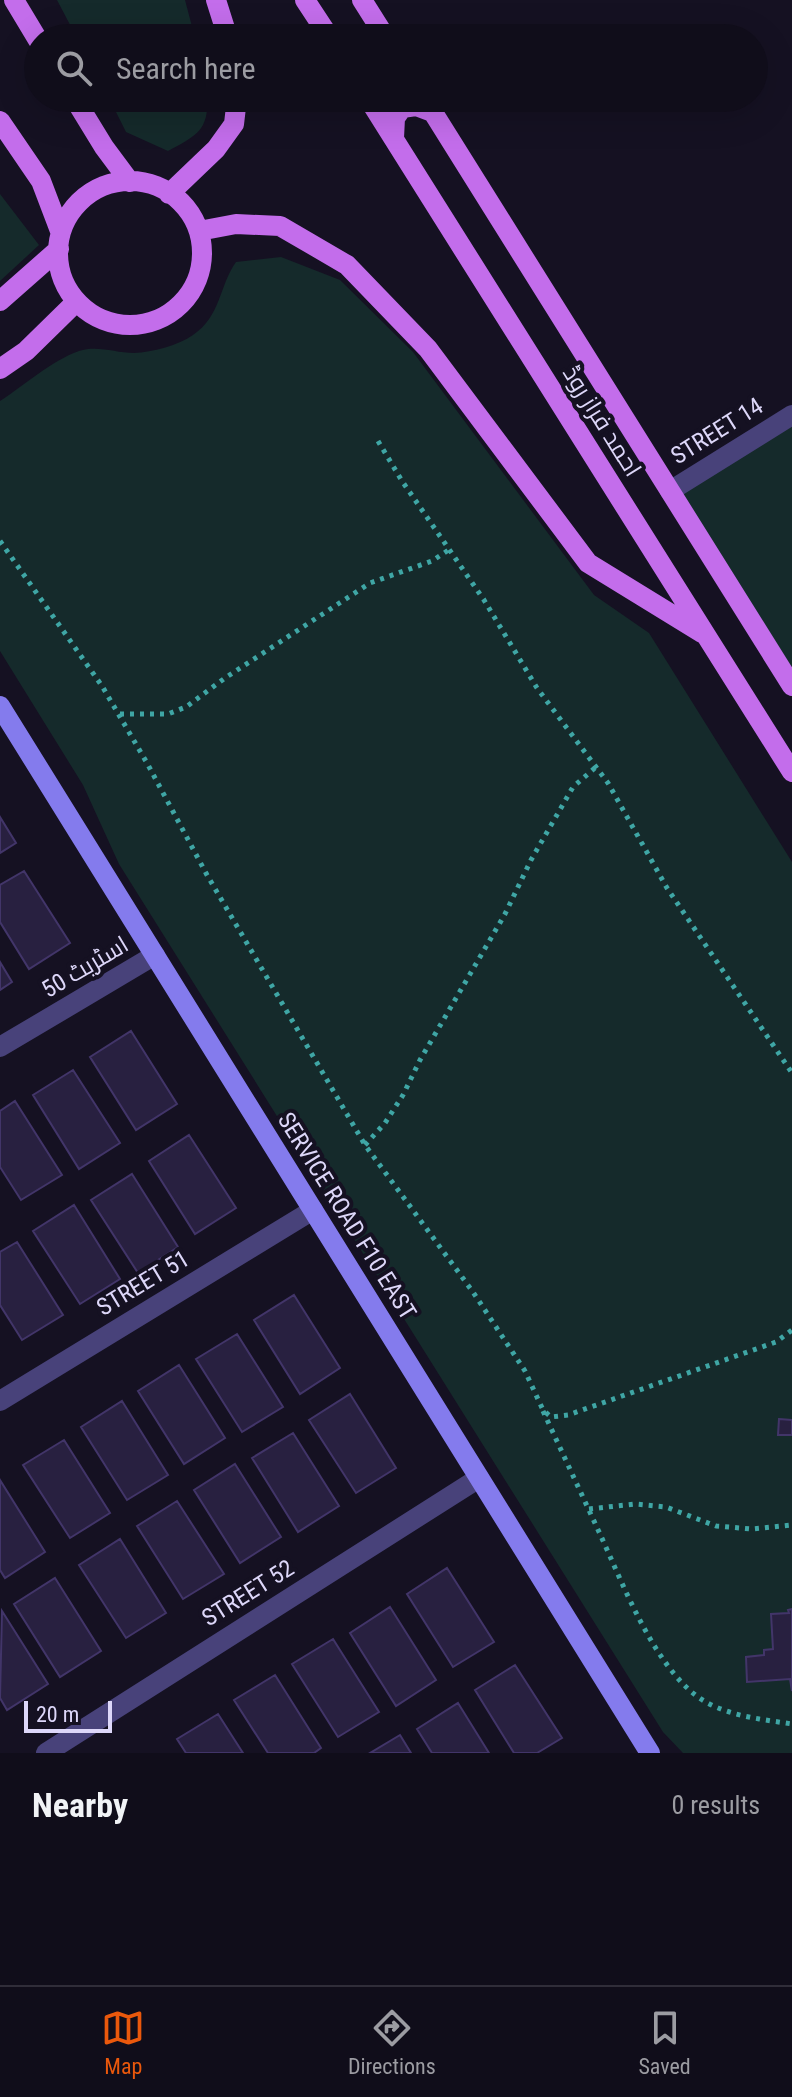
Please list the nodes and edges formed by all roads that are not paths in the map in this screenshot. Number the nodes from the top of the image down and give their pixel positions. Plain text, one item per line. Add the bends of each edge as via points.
1 (14, 0) edge
2 (216, 0) edge
3 (305, 0) edge
4 (362, 0) edge
5 (28, 24) edge
6 (224, 24) edge
7 (321, 24) edge
8 (377, 24) edge
9 (83, 112) edge
10 (235, 112) edge
11 (377, 112) edge
12 (399, 112) edge
13 (432, 112) edge
14 (0, 121) edge
15 (394, 138) junction
16 (130, 182) junction
17 (169, 194) junction
18 (199, 231) junction
19 (59, 240) junction
20 (0, 301) edge
21 (75, 303) junction
22 (0, 369) edge
23 (792, 415) edge
24 (670, 491) junction
25 (706, 635) junction
26 (792, 686) edge
27 (0, 706) edge
28 (792, 772) edge
29 (155, 955) junction
30 (0, 1047) edge
31 (313, 1210) junction
32 (0, 1401) edge
33 (479, 1478) junction
34 (46, 1753) edge
35 (650, 1753) edge

1 - 5 main road
2 - 6 main road
3 - 7 main road
4 - 8 main road
9 - 16 main road
10 - 17 main road via 234,124 216,149
11 - 15 main road, احمد فراز روڈ
12 - 15 main road
13 - 24 main road, احمد فراز روڈ
14 - 19 main road via 41,181
15 - 25 main road, احمد فراز روڈ
16 - 17 main road via 152,183
16 - 19 main road via 114,181 80,199
17 - 18 main road via 185,204
18 - 21 main road via 200,275 180,308 146,325 108,324
18 - 25 main road via 236,224 280,226 347,265 428,349 588,563
19 - 20 main road
19 - 21 main road via 58,269
21 - 22 main road
23 - 24 street, STREET 14
24 - 26 main road, احمد فراز روڈ
25 - 28 main road, احمد فراز روڈ
27 - 29 street, SERVICE ROAD F10 EAST
29 - 30 street, اسٹریٹ 50
29 - 31 street, SERVICE ROAD F10 EAST
31 - 32 street, STREET 51
31 - 33 street, SERVICE ROAD F10 EAST
33 - 34 street, STREET 52
33 - 35 street, SERVICE ROAD F10 EAST

